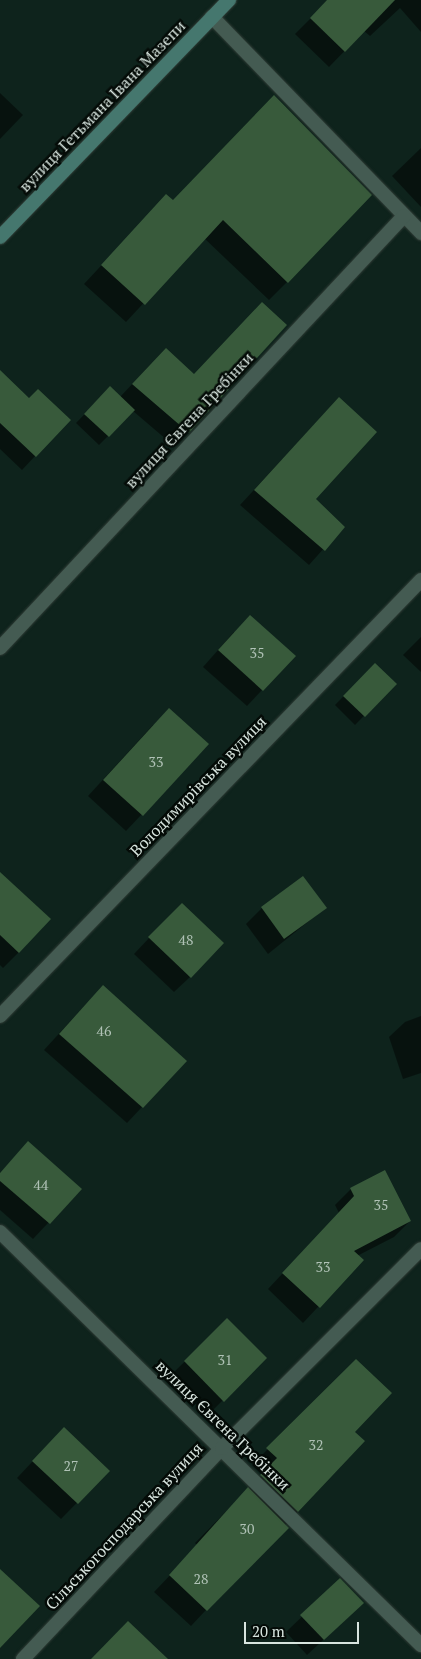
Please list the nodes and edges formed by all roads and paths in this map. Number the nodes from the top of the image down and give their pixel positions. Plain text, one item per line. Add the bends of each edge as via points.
1 (229, 0) edge
2 (212, 17) junction
3 (404, 216) junction
4 (421, 233) edge
5 (0, 237) edge
6 (421, 580) edge
7 (0, 648) edge
8 (0, 1016) edge
9 (0, 1232) edge
10 (421, 1249) edge
11 (222, 1448) junction
12 (421, 1645) edge
13 (22, 1659) edge

1 - 2 main road, вулиця Гетьмана Івана Мазепи
2 - 3 street
2 - 5 main road, вулиця Гетьмана Івана Мазепи
3 - 4 street
3 - 7 street, вулиця Євгена Гребінки
6 - 8 street, Володимирівська вулиця
9 - 11 street, вулиця Євгена Гребінки
10 - 11 street, Сільськогосподарська вулиця
11 - 12 street, вулиця Євгена Гребінки
11 - 13 street, Сільськогосподарська вулиця

